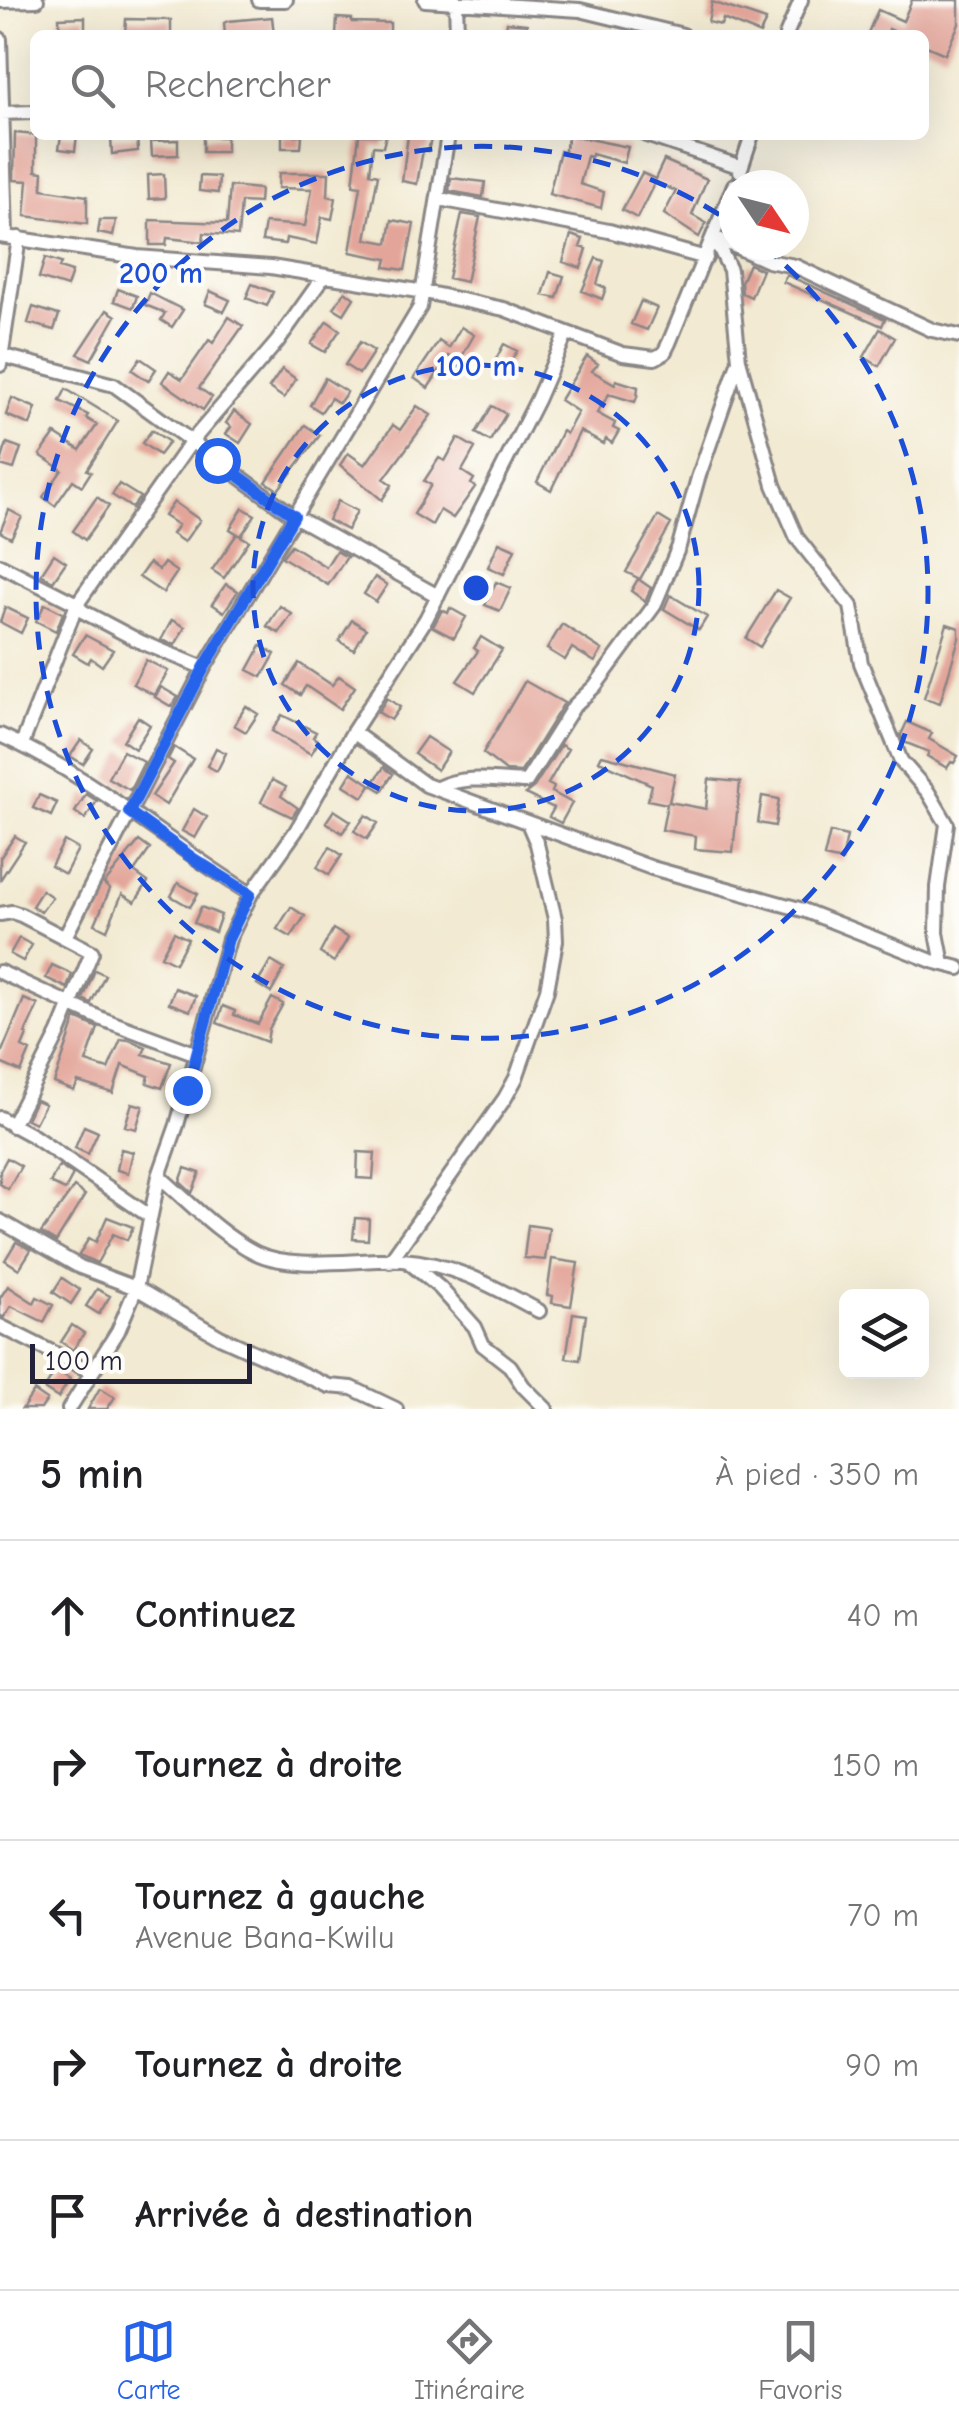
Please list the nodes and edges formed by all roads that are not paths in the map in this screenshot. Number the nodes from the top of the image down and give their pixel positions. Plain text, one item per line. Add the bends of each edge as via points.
1 (0, 0) edge
2 (37, 0) edge
3 (259, 0) edge
4 (286, 0) edge
5 (425, 0) edge
6 (800, 0) edge
7 (456, 1) edge
8 (457, 30) edge
9 (662, 30) edge
10 (788, 30) edge
11 (0, 39) edge
12 (30, 112) edge
13 (1, 113) edge
14 (447, 140) edge
15 (661, 140) edge
16 (750, 140) edge
17 (741, 167) junction
18 (740, 170) edge
19 (438, 199) junction
20 (719, 223) edge
21 (714, 236) junction
22 (8, 237) edge
23 (706, 258) junction
24 (324, 276) junction
25 (424, 292) junction
26 (566, 334) junction
27 (959, 336) edge
28 (1, 358) edge
29 (739, 360) junction
30 (191, 442) junction
31 (294, 516) junction
32 (0, 565) edge
33 (438, 596) junction
34 (77, 604) junction
35 (204, 668) junction
36 (353, 732) junction
37 (0, 735) edge
38 (22, 744) junction
39 (437, 788) junction
40 (129, 812) junction
41 (528, 823) junction
42 (250, 894) junction
43 (0, 914) edge
44 (65, 937) junction
45 (943, 964) junction
46 (959, 968) edge
47 (0, 972) edge
48 (69, 1004) junction
49 (197, 1054) junction
50 (6, 1122) edge
51 (158, 1176) junction
52 (148, 1215) junction
53 (0, 1222) edge
54 (398, 1260) junction
55 (136, 1288) junction
56 (540, 1310) dead end
57 (0, 1326) edge
58 (92, 1372) junction
59 (68, 1409) edge
60 (396, 1409) edge
61 (546, 1409) edge

1 - 2 street
3 - 4 street
5 - 7 street
6 - 10 street
7 - 8 street
7 - 9 street via 580,10
11 - 13 street
12 - 13 street
13 - 22 street
14 - 19 street
15 - 17 street
16 - 17 street
17 - 18 street
19 - 23 street via 609,231
19 - 25 street
20 - 21 street
21 - 23 street
21 - 27 street
21 - 29 street via 730,270
22 - 24 street
22 - 28 street
23 - 26 street via 670,343 655,358
24 - 25 street
24 - 30 street
25 - 26 street via 504,310
25 - 31 street via 384,372
26 - 33 street
28 - 30 street via 114,385
29 - 39 street via 654,606 574,706 526,782 478,779
29 - 45 street via 774,485 797,538 851,606 861,663 900,762 947,824 938,887
30 - 31 street
30 - 34 street
31 - 33 street
31 - 35 street
32 - 34 street
33 - 36 street
34 - 35 street via 141,642
34 - 38 street
35 - 40 street
36 - 39 street
36 - 42 street via 296,831
37 - 38 street
38 - 40 street
39 - 41 street
40 - 42 street
40 - 44 street
41 - 45 street via 704,884 804,910
41 - 54 street via 555,919 547,990 506,1098
42 - 49 street via 228,939
43 - 44 street via 21,915
44 - 48 street via 92,952
45 - 46 street
47 - 48 street
48 - 49 street
48 - 50 street
49 - 51 street
50 - 52 street
51 - 52 street
51 - 54 street via 257,1253 280,1260
52 - 55 street
53 - 55 street via 80,1267
54 - 56 street via 475,1277
54 - 61 street via 440,1288 483,1345
55 - 58 street
55 - 60 street via 220,1337
57 - 58 street
58 - 59 street

